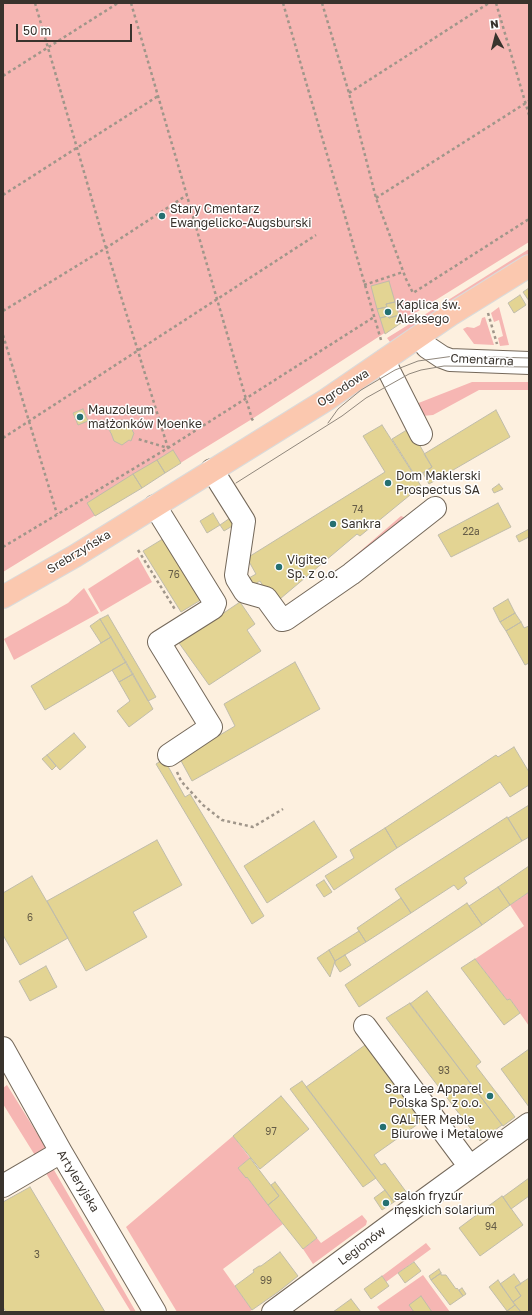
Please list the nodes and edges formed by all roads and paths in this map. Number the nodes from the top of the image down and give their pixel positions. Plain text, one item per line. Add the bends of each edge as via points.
1 (35, 3) edge
2 (118, 3) edge
3 (131, 3) edge
4 (283, 3) edge
5 (322, 3) edge
6 (489, 3) edge
7 (496, 3) edge
8 (48, 47) junction
9 (3, 76) edge
10 (349, 93) junction
11 (158, 96) junction
12 (529, 101) edge
13 (526, 103) junction
14 (529, 115) edge
15 (77, 148) junction
16 (3, 195) edge
17 (187, 195) junction
18 (376, 198) junction
19 (529, 218) edge
20 (316, 235) dead end
21 (106, 248) junction
22 (529, 266) edge
23 (403, 272) junction
24 (364, 285) junction
25 (218, 299) junction
26 (487, 310) dead end
27 (3, 311) edge
28 (374, 317) junction
29 (3, 335) edge
30 (420, 337) junction
31 (381, 340) dead end
32 (138, 350) junction
33 (498, 350) dead end
34 (384, 361) junction
35 (529, 363) edge
36 (246, 399) junction
37 (29, 421) junction
38 (421, 434) dead end
39 (3, 438) edge
40 (265, 438) junction
41 (138, 439) dead end
42 (168, 448) junction
43 (212, 470) junction
44 (155, 506) junction
45 (435, 508) dead end
46 (57, 514) junction
47 (3, 547) edge
48 (138, 550) dead end
49 (3, 597) edge
50 (185, 626) junction
51 (169, 756) joint
52 (283, 809) dead end
53 (365, 1026) dead end
54 (3, 1048) edge
55 (529, 1124) edge
56 (61, 1152) junction
57 (470, 1167) junction
58 (3, 1186) edge
59 (155, 1312) edge
60 (273, 1312) edge

1 - 8 path
2 - 8 path
3 - 11 path
4 - 24 path
5 - 10 path
6 - 10 path
7 - 13 path
8 - 9 path
8 - 15 path
10 - 18 path
11 - 15 path
11 - 17 path
12 - 13 path
13 - 14 path
13 - 18 path
15 - 16 path
15 - 21 path
17 - 21 path
17 - 25 path
18 - 23 path
19 - 23 path via 413,293
20 - 25 path
21 - 27 path
21 - 32 path
22 - 30 main road, Ogrodowa via 450,315
23 - 24 path
24 - 28 path
25 - 32 path
25 - 36 path
26 - 33 path
28 - 31 path
28 - 36 path
29 - 37 path
30 - 34 main road, Ogrodowa
30 - 35 street, Cmentarna via 427,347 450,360
32 - 37 path
32 - 42 path
34 - 38 street
34 - 40 main road, Ogrodowa
36 - 40 path via 252,419
36 - 42 path
37 - 39 path
37 - 46 path
40 - 43 main road, Ogrodowa
41 - 42 path
42 - 46 path
43 - 44 main road, Ogrodowa
43 - 45 street via 244,521 237,579 245,592 266,598 282,620 350,574
44 - 49 main road, Srebrzyńska
44 - 50 street via 215,603 213,608
46 - 47 path
48 - 50 path
50 - 51 street via 159,642 211,727
51 - 52 path via 180,781 222,820 252,827
53 - 57 street
54 - 56 street, Artyleryjska
55 - 57 street, Legionów
56 - 58 street
56 - 59 street, Artyleryjska
57 - 60 street, Legionów

